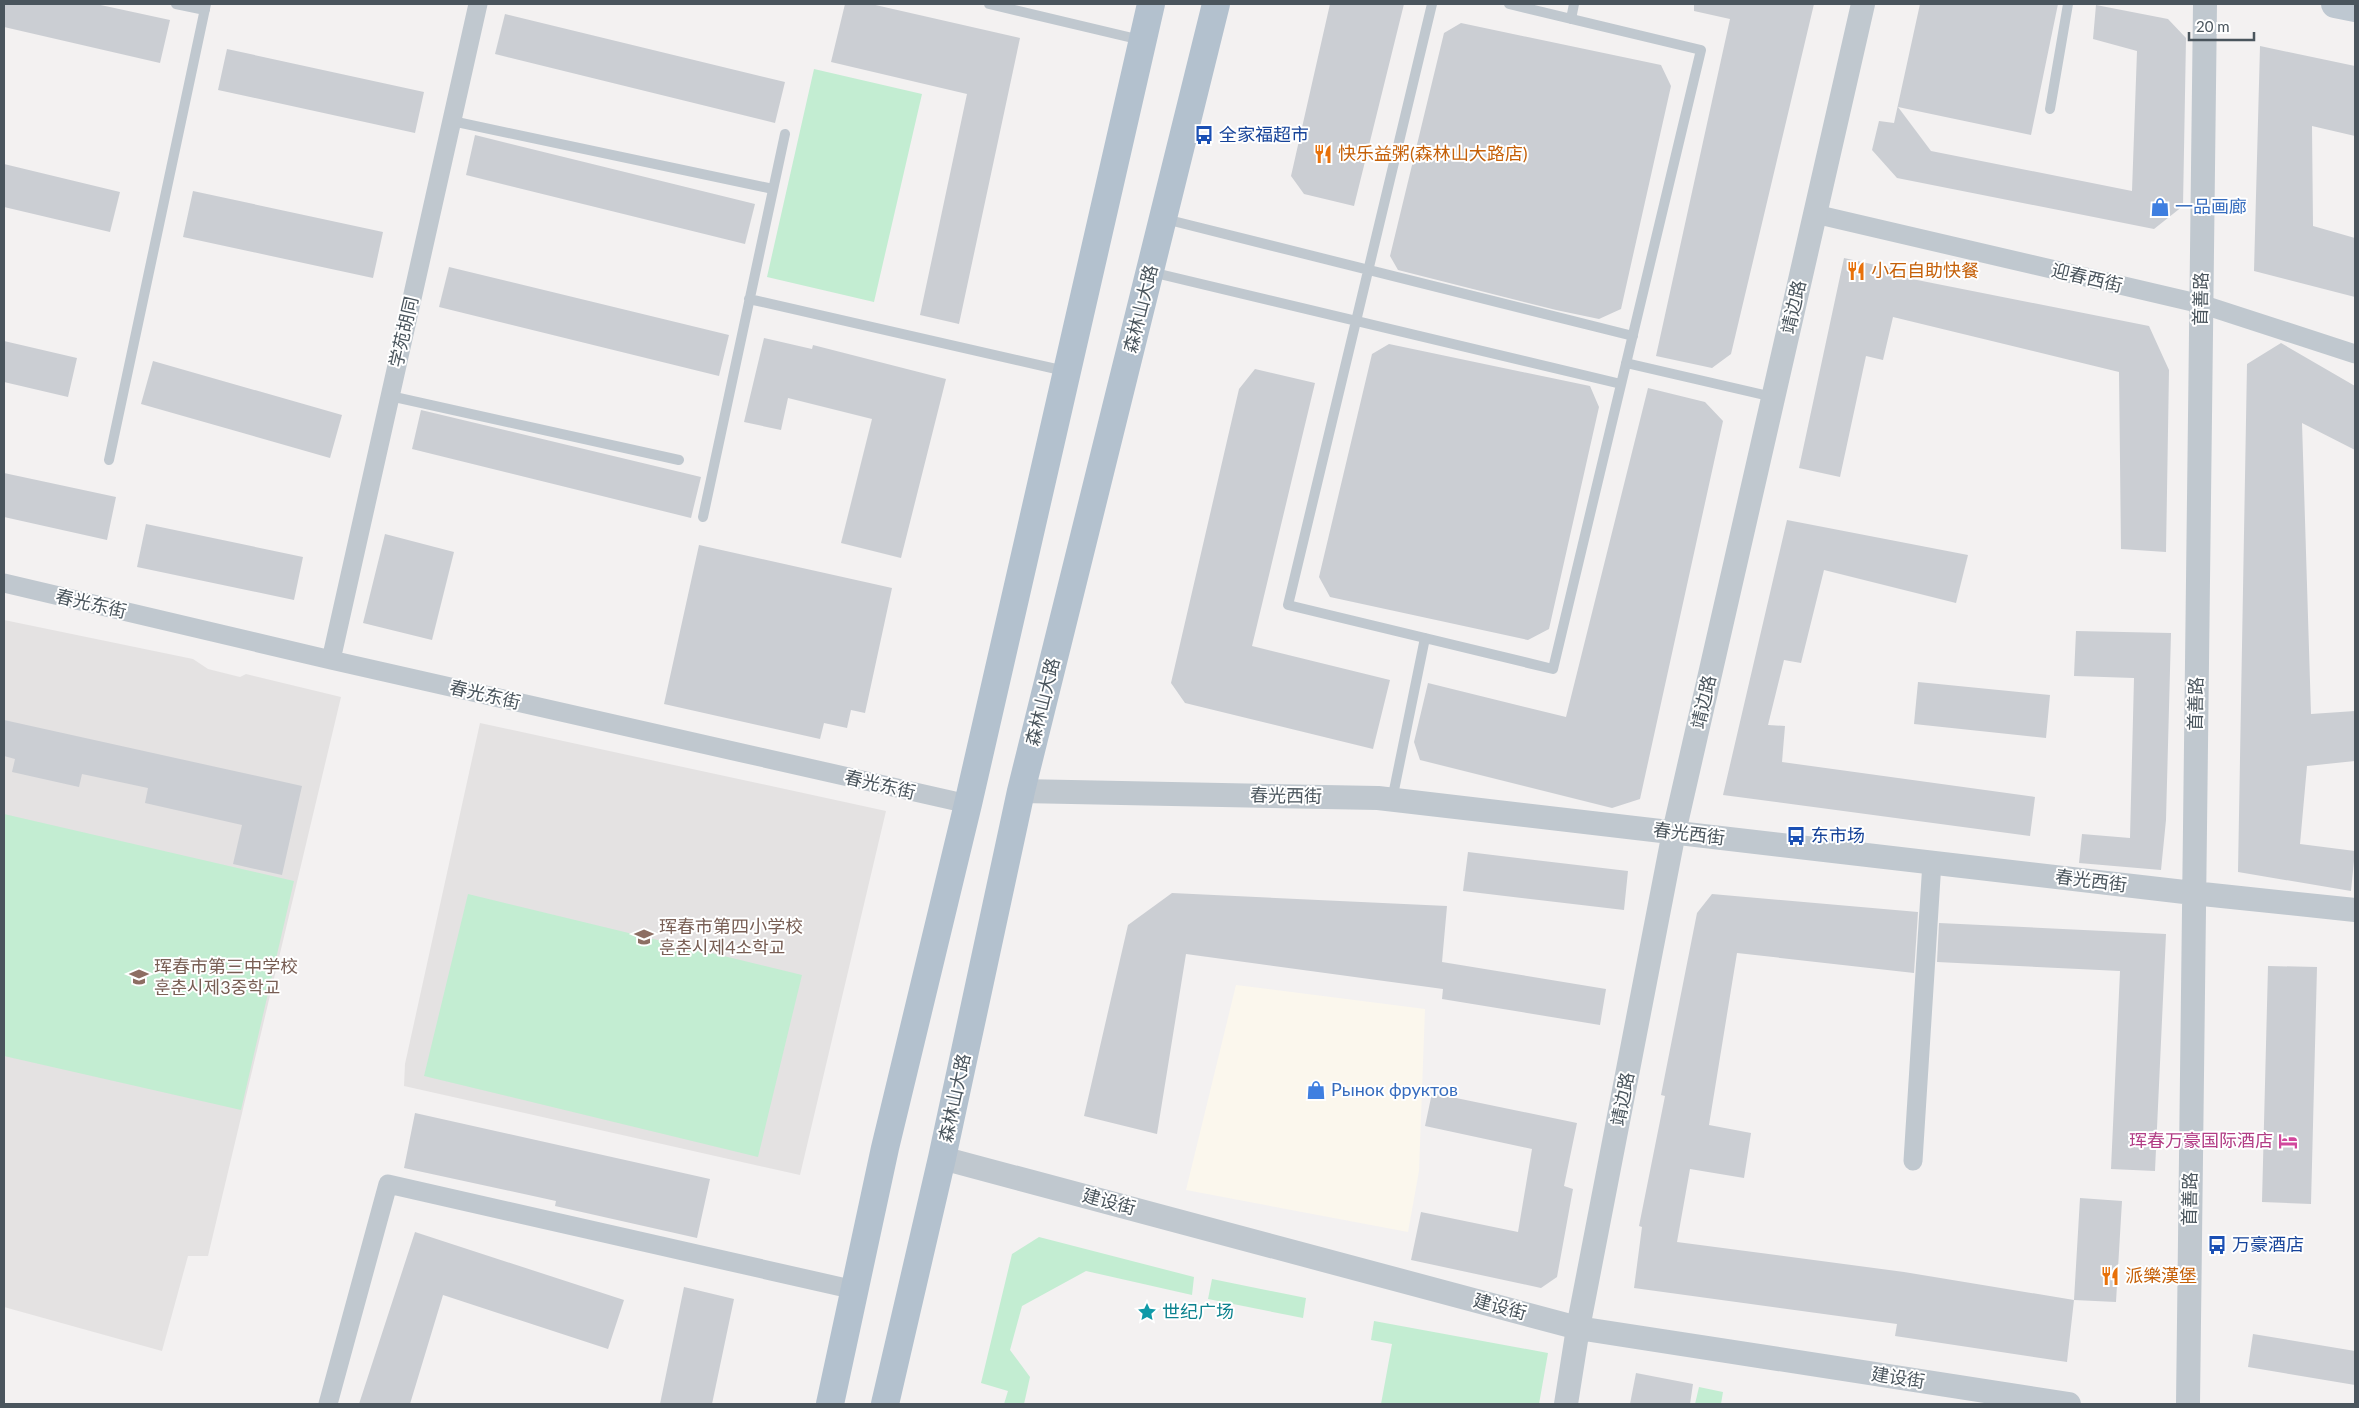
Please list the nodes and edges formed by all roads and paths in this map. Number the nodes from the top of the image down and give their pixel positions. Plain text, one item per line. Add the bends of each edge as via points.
1 (176, 4) edge
2 (478, 4) edge
3 (989, 4) edge
4 (1151, 4) edge
5 (1216, 4) edge
6 (1432, 4) edge
7 (1509, 4) edge
8 (1574, 4) edge
9 (1863, 4) edge
10 (2068, 4) edge
11 (2205, 4) edge
12 (2335, 4) edge
13 (205, 7) edge
14 (2355, 8) edge
15 (1571, 19) junction
16 (1143, 40) junction
17 (2050, 109) dead end
18 (452, 121) junction
19 (785, 134) dead end
20 (773, 189) junction
21 (1815, 214) junction
22 (1164, 219) junction
23 (1368, 270) junction
24 (1151, 272) junction
25 (750, 299) junction
26 (2201, 304) junction
27 (1356, 321) junction
28 (1633, 336) junction
29 (2355, 354) edge
30 (1626, 363) junction
31 (1067, 371) junction
32 (1621, 384) junction
33 (390, 396) junction
34 (1773, 397) junction
35 (109, 460) dead end
36 (679, 460) dead end
37 (703, 516) dead end
38 (4, 583) edge
39 (1425, 638) junction
40 (331, 660) junction
41 (1021, 791) junction
42 (1392, 800) junction
43 (968, 804) junction
44 (1674, 832) junction
45 (1932, 862) junction
46 (2193, 893) junction
47 (2355, 910) edge
48 (942, 1158) junction
49 (1913, 1161) dead end
50 (855, 1290) junction
51 (1578, 1328) junction
52 (328, 1404) edge
53 (830, 1404) edge
54 (885, 1404) edge
55 (1566, 1404) edge
56 (2069, 1404) edge
57 (2188, 1404) edge

1 - 13 lane
2 - 18 street, 学苑胡同
3 - 16 lane
4 - 16 main road
5 - 22 main road, 森林山大路
6 - 23 lane
7 - 15 lane
8 - 15 lane
9 - 21 street, 靖边路
10 - 17 lane
11 - 26 street, 首善路
12 - 14 main road
13 - 35 lane
15 - 28 lane via 1701,50
16 - 31 main road
18 - 20 lane
18 - 33 street, 学苑胡同
19 - 20 lane
20 - 25 lane
21 - 26 street, 迎春西街
21 - 34 street, 靖边路
22 - 23 lane
22 - 24 main road, 森林山大路
23 - 27 lane
23 - 28 lane
24 - 27 lane
24 - 41 main road, 森林山大路
25 - 31 lane
25 - 37 lane
26 - 29 street, 迎春西街
26 - 46 street, 首善路
27 - 32 lane
27 - 39 lane via 1288,605
28 - 30 lane
30 - 32 lane
30 - 34 lane
31 - 43 main road
32 - 39 lane via 1553,669
33 - 36 lane
33 - 40 street, 学苑胡同
34 - 44 street, 靖边路
38 - 40 street, 春光东街
39 - 42 lane
40 - 43 street, 春光东街
41 - 42 street, 春光西街
41 - 48 main road, 森林山大路
42 - 44 street, 春光西街
43 - 50 main road via 885,1148
44 - 45 street, 春光西街
44 - 51 street, 靖边路
45 - 46 street, 春光西街
45 - 49 street
46 - 47 street, 春光西街
46 - 57 street, 首善路
48 - 51 street, 建设街
48 - 54 main road, 森林山大路
50 - 52 street via 388,1184
50 - 53 main road
51 - 55 street, 靖边路
51 - 56 street, 建设街

